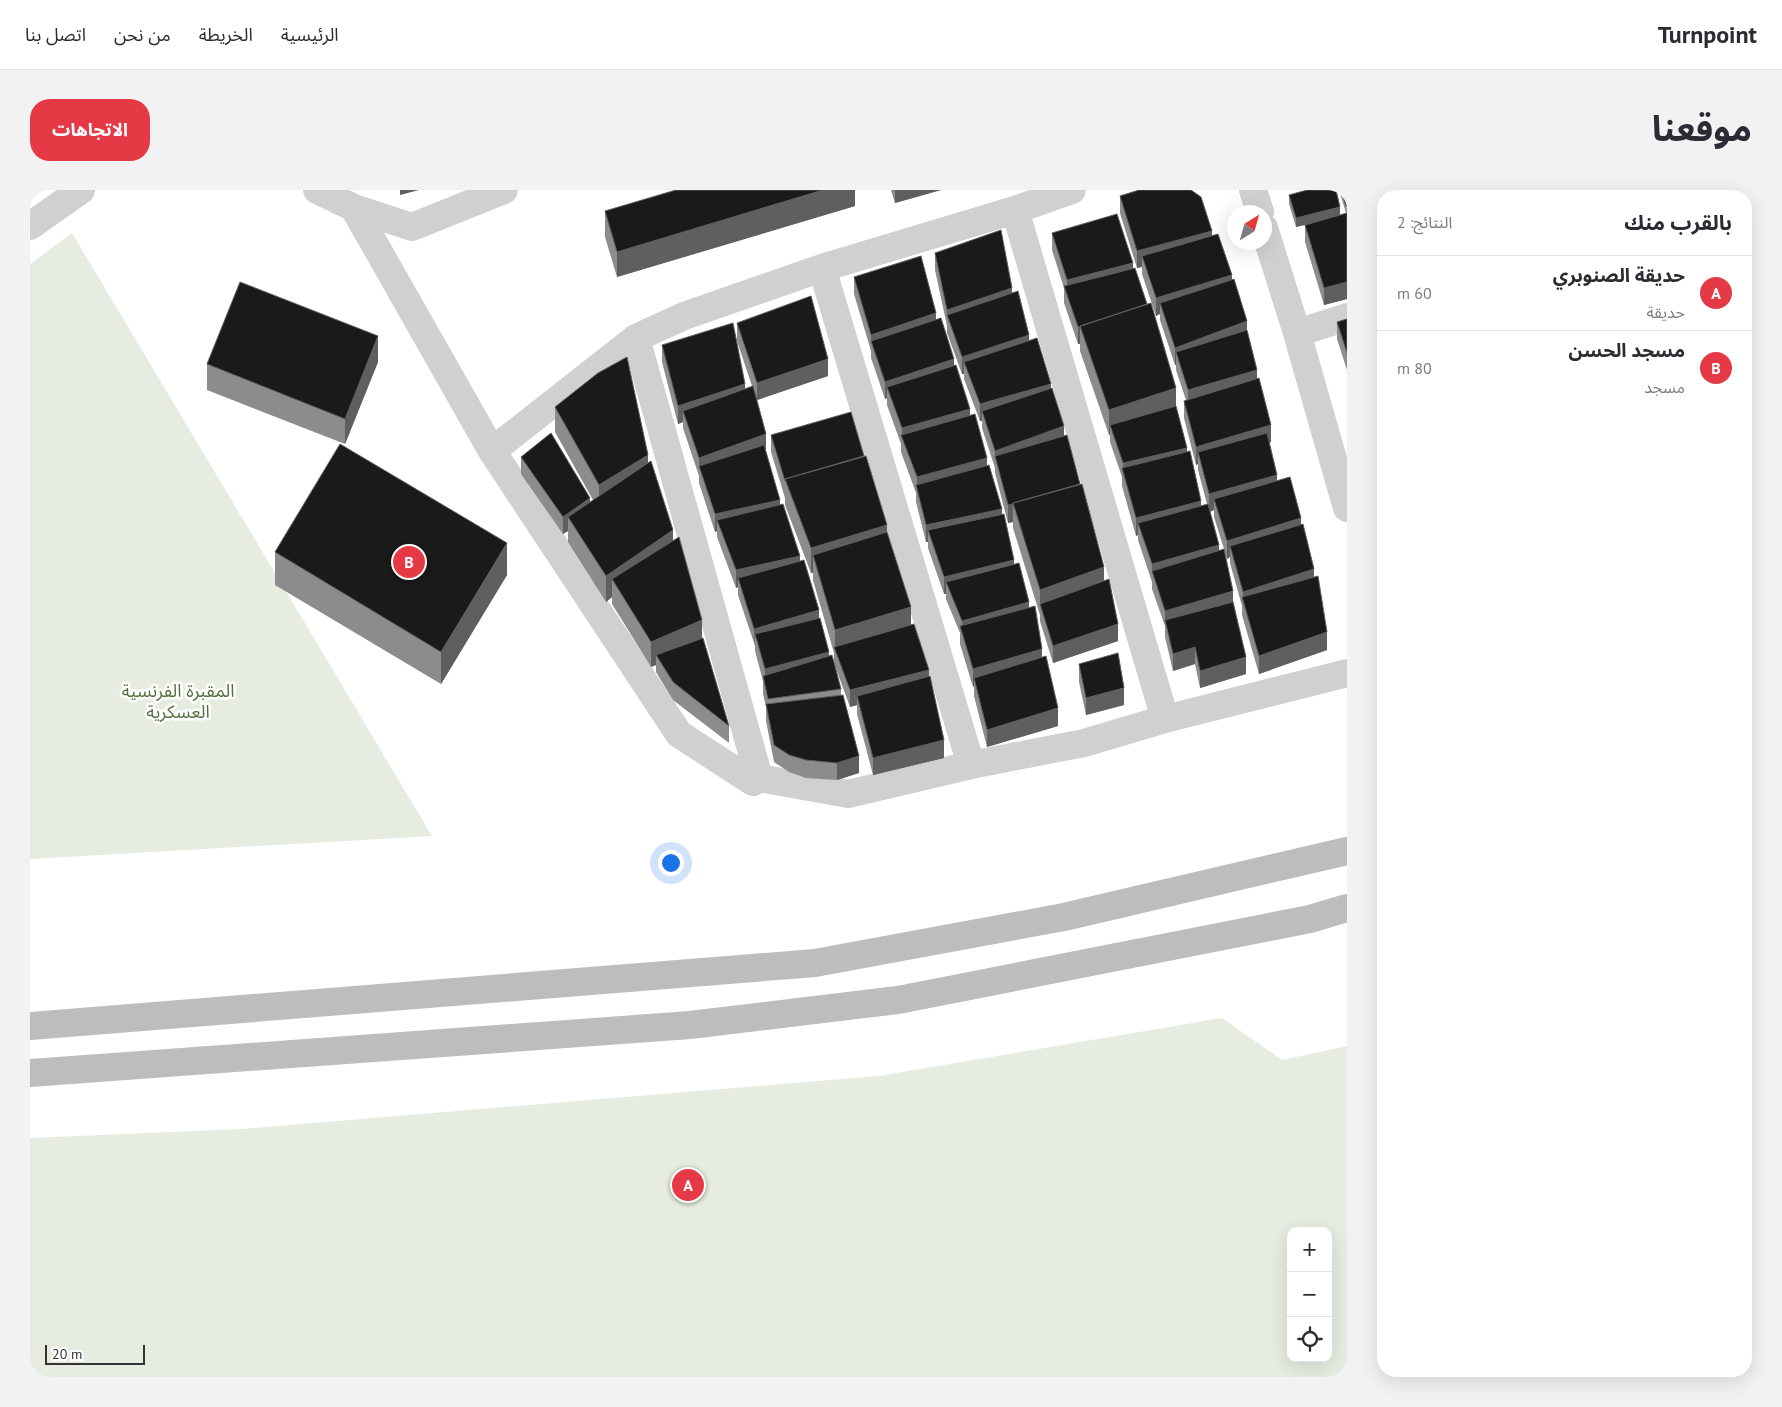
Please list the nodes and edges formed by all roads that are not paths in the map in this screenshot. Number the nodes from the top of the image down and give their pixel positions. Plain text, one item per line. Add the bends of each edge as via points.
1 (81, 190) edge
2 (317, 190) edge
3 (504, 190) edge
4 (1072, 190) edge
5 (354, 208) junction
6 (1015, 210) junction
7 (30, 226) edge
8 (1271, 250) edge
9 (822, 268) junction
10 (1347, 317) edge
11 (1297, 333) junction
12 (636, 338) junction
13 (492, 451) junction
14 (1343, 473) edge
15 (1347, 508) edge
16 (1347, 673) edge
17 (1165, 719) junction
18 (970, 765) junction
19 (759, 778) junction
20 (1347, 851) edge
21 (1347, 908) edge
22 (30, 1026) edge
23 (30, 1073) edge

1 - 7 street
2 - 5 street
3 - 5 street via 412,227
4 - 6 street
5 - 13 street
6 - 9 street
6 - 17 street
8 - 11 street
9 - 12 street via 684,316
9 - 18 street
10 - 11 street
11 - 14 street
12 - 13 street
12 - 19 street
13 - 19 street via 679,734 753,782
14 - 15 street
16 - 17 street
17 - 18 street via 1084,743
18 - 19 street via 848,794
20 - 22 main road via 1064,917 814,963
21 - 23 main road via 1310,919 898,1000 690,1025

